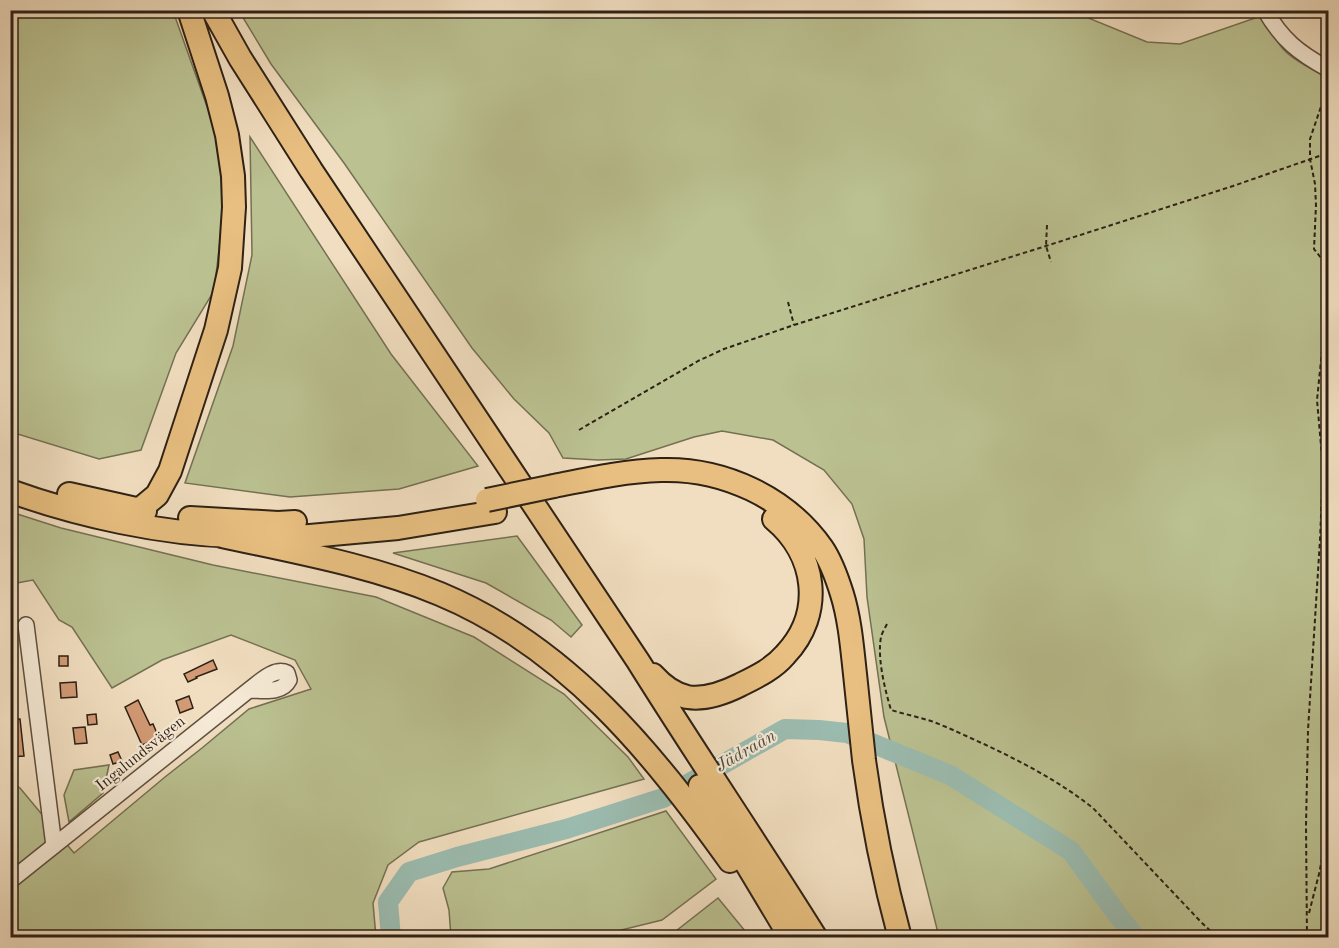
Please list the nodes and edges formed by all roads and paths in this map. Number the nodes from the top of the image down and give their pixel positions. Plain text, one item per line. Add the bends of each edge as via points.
1 (189, 10) edge
2 (200, 10) edge
3 (213, 10) edge
4 (1265, 10) edge
5 (1329, 69) edge
6 (1329, 86) edge
7 (1329, 153) edge
8 (1310, 159) junction
9 (1047, 225) dead end
10 (1046, 246) junction
11 (1051, 262) dead end
12 (1328, 266) edge
13 (1329, 300) edge
14 (788, 302) dead end
15 (794, 325) junction
16 (579, 430) dead end
17 (10, 476) edge
18 (10, 491) edge
19 (558, 492) junction
20 (491, 506) junction
21 (139, 510) junction
22 (222, 536) junction
23 (887, 624) dead end
24 (26, 625) dead end
25 (639, 661) junction
26 (249, 690) dead end
27 (681, 743) junction
28 (712, 807) junction
29 (1329, 829) edge
30 (54, 846) junction
31 (10, 881) edge
32 (1308, 916) junction
33 (785, 938) edge
34 (791, 938) edge
35 (816, 938) edge
36 (900, 938) edge
37 (1218, 938) edge
38 (1307, 938) edge

1 - 21 highway via 227,135 234,207 230,268 216,330 170,471 157,495
2 - 27 highway via 301,176
3 - 25 highway via 311,170
4 - 5 street via 1294,47
6 - 8 path via 1310,139
7 - 8 path
8 - 10 path
8 - 12 path via 1316,206 1314,249
9 - 10 path
10 - 11 path
10 - 15 path
13 - 32 path via 1317,400 1323,468 1308,730
14 - 15 path
15 - 16 path via 724,349
17 - 21 highway
18 - 22 highway via 101,518
19 - 20 highway
19 - 25 highway via 663,483 718,491 768,514 785,528 804,557 810,608 797,640 770,668 730,689 689,697 658,681
19 - 36 highway via 608,475 663,469 693,471 752,488 795,518 822,549 848,620 865,761 884,874
20 - 21 highway via 278,523 177,517
20 - 22 highway via 398,528 288,538
22 - 28 highway via 357,566 429,590 478,612 554,662 606,708 649,756
23 - 37 path via 881,635 881,655 891,710 962,734 1074,793
24 - 30 street
25 - 27 highway
26 - 30 street, Ingalundsvägen
27 - 28 highway
28 - 33 highway
28 - 34 highway
28 - 35 highway via 768,862
29 - 32 path
30 - 31 street, Ingalundsvägen
32 - 38 path

